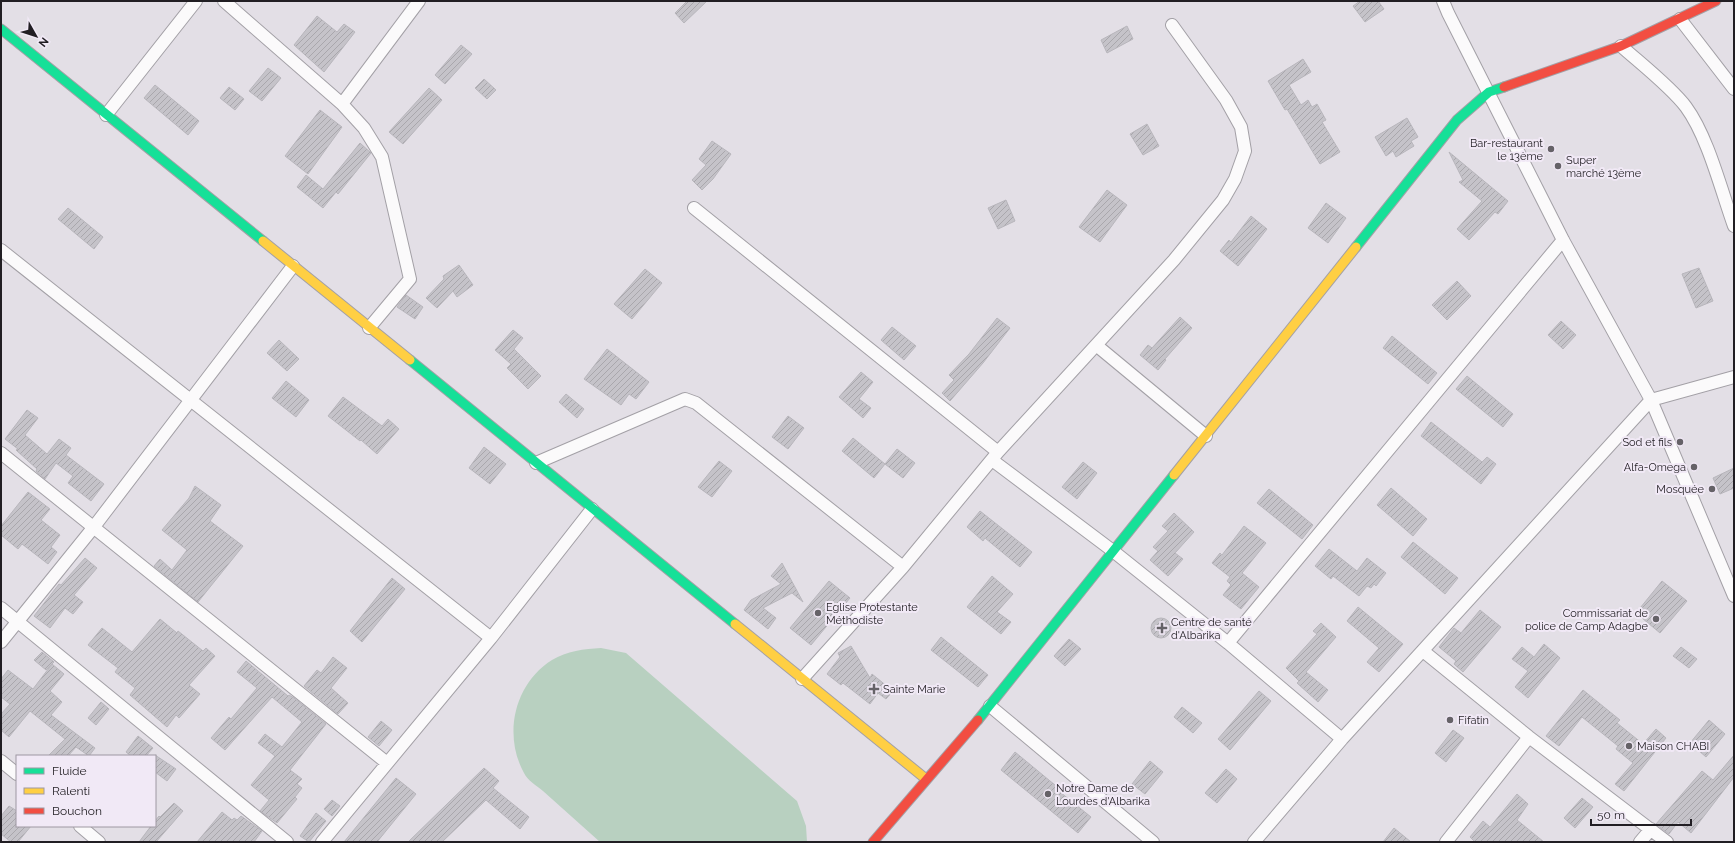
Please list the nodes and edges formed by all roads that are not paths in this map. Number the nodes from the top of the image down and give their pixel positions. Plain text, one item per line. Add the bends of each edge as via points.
1 (196, 1) edge
2 (224, 1) edge
3 (419, 1) edge
4 (1443, 1) edge
5 (1716, 1) edge
6 (1680, 19) junction
7 (1172, 25) dead end
8 (1, 30) edge
9 (1621, 46) junction
10 (1734, 89) edge
11 (1488, 92) junction
12 (342, 104) junction
13 (106, 115) junction
14 (694, 208) dead end
15 (1734, 226) edge
16 (1562, 240) junction
17 (1, 250) edge
18 (293, 266) junction
19 (369, 328) junction
20 (1096, 346) junction
21 (1734, 377) edge
22 (190, 399) junction
23 (1651, 400) junction
24 (1206, 436) junction
25 (1, 453) edge
26 (995, 456) junction
27 (536, 463) junction
28 (592, 509) junction
29 (93, 528) junction
30 (1113, 550) junction
31 (902, 567) junction
32 (1734, 596) edge
33 (1, 608) edge
34 (18, 622) junction
35 (491, 638) junction
36 (1, 642) edge
37 (1228, 643) junction
38 (1423, 651) junction
39 (802, 679) junction
40 (990, 706) junction
41 (1529, 736) junction
42 (1342, 739) junction
43 (1, 761) edge
44 (387, 763) junction
45 (16, 773) edge
46 (926, 779) junction
47 (81, 827) edge
48 (1651, 829) junction
49 (878, 840) edge
50 (99, 842) edge
51 (287, 842) edge
52 (322, 842) edge
53 (1153, 842) edge
54 (1254, 842) edge
55 (1446, 842) edge
56 (1640, 842) edge
57 (1667, 842) edge

1 - 13 street
2 - 12 street
3 - 12 street
4 - 11 street
5 - 6 street
6 - 9 street
6 - 10 street
7 - 20 street via 1226,100 1242,127 1245,151 1236,179 1223,200 1174,260
8 - 13 street
9 - 11 street
9 - 15 street via 1686,106 1700,129
11 - 16 street
11 - 24 street via 1456,120
12 - 19 street via 364,128 382,157 410,279
13 - 18 street
14 - 26 street
16 - 23 street
16 - 37 street
17 - 22 street
18 - 19 street
18 - 22 street
19 - 27 street
20 - 24 street
20 - 26 street
21 - 23 street
22 - 29 street
22 - 35 street
23 - 32 street
23 - 38 street
24 - 30 street
25 - 29 street
26 - 30 street
26 - 31 street
27 - 28 street
27 - 31 street via 685,399 696,403
28 - 35 street
28 - 39 street
29 - 34 street
29 - 44 street
30 - 37 street
30 - 40 street
31 - 39 street
33 - 34 street
34 - 36 street
34 - 51 street
35 - 44 street
37 - 42 street
38 - 41 street
38 - 42 street
39 - 46 street
40 - 46 street
40 - 53 street
41 - 48 street
41 - 55 street
42 - 54 street
43 - 45 street
44 - 52 street
46 - 49 street
47 - 50 street
48 - 56 street
48 - 57 street

